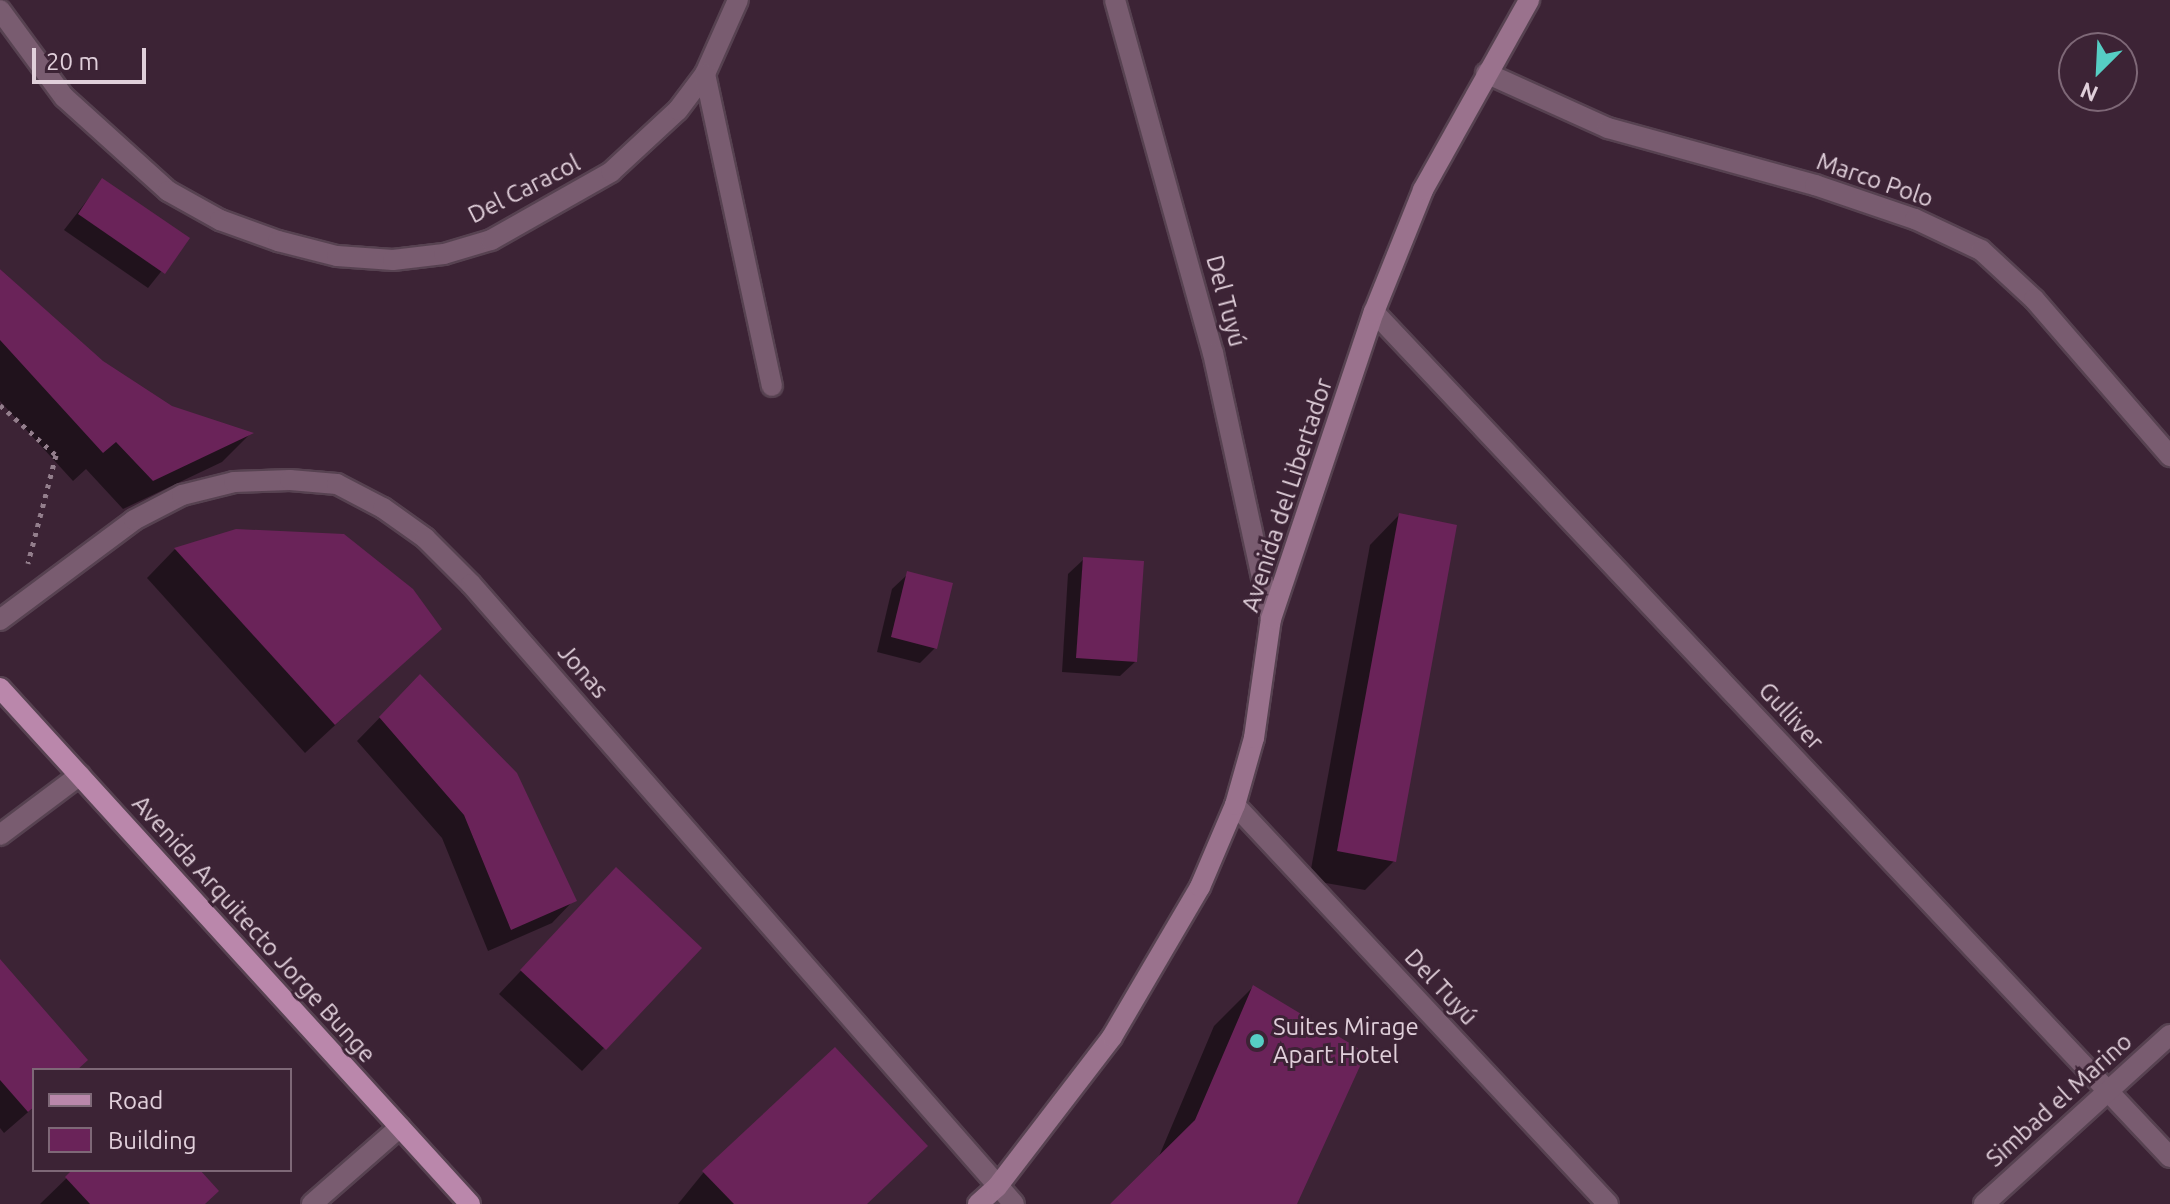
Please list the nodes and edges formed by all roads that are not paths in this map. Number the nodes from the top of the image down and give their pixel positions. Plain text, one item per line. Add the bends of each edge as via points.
1 (738, 0) edge
2 (1115, 0) edge
3 (1529, 0) edge
4 (0, 10) edge
5 (1486, 73) junction
6 (705, 74) junction
7 (1374, 312) junction
8 (772, 386) dead end
9 (2170, 456) edge
10 (8, 614) edge
11 (1271, 619) junction
12 (0, 688) edge
13 (80, 775) junction
14 (1235, 805) junction
15 (0, 835) edge
16 (2170, 1035) edge
17 (2107, 1088) junction
18 (400, 1127) junction
19 (2170, 1157) edge
20 (997, 1187) junction
21 (312, 1204) edge
22 (470, 1204) edge
23 (978, 1204) edge
24 (1014, 1204) edge
25 (1608, 1204) edge
26 (1984, 1204) edge

1 - 6 street, Del Caracol
2 - 11 street, Del Tuyú via 1213,353
3 - 5 main road, Avenida del Libertador
4 - 6 street, Del Caracol via 64,97 168,191 220,220 337,256 393,260 444,254 535,219 611,172 660,128
5 - 7 main road, Avenida del Libertador via 1423,190
5 - 9 street, Marco Polo via 1608,128 1815,185 1915,219 1981,250 2034,299
6 - 8 street
7 - 11 main road, Avenida del Libertador
7 - 17 street, Gulliver
10 - 20 street, Jonas via 134,520 182,495 234,482 290,480 337,484 383,508 425,538 471,584
11 - 14 main road, Avenida del Libertador via 1254,738
12 - 13 main road, Avenida Arquitecto Jorge Bunge
13 - 15 street
13 - 18 main road, Avenida Arquitecto Jorge Bunge
14 - 20 main road, Avenida del Libertador via 1157,967 1112,1037
14 - 25 street, Del Tuyú
16 - 17 street, Simbad el Marino
17 - 19 street, Gulliver
17 - 26 street, Simbad el Marino
18 - 21 street
18 - 22 main road, Avenida Arquitecto Jorge Bunge
20 - 23 main road, Avenida del Libertador
20 - 24 street, Jonas

